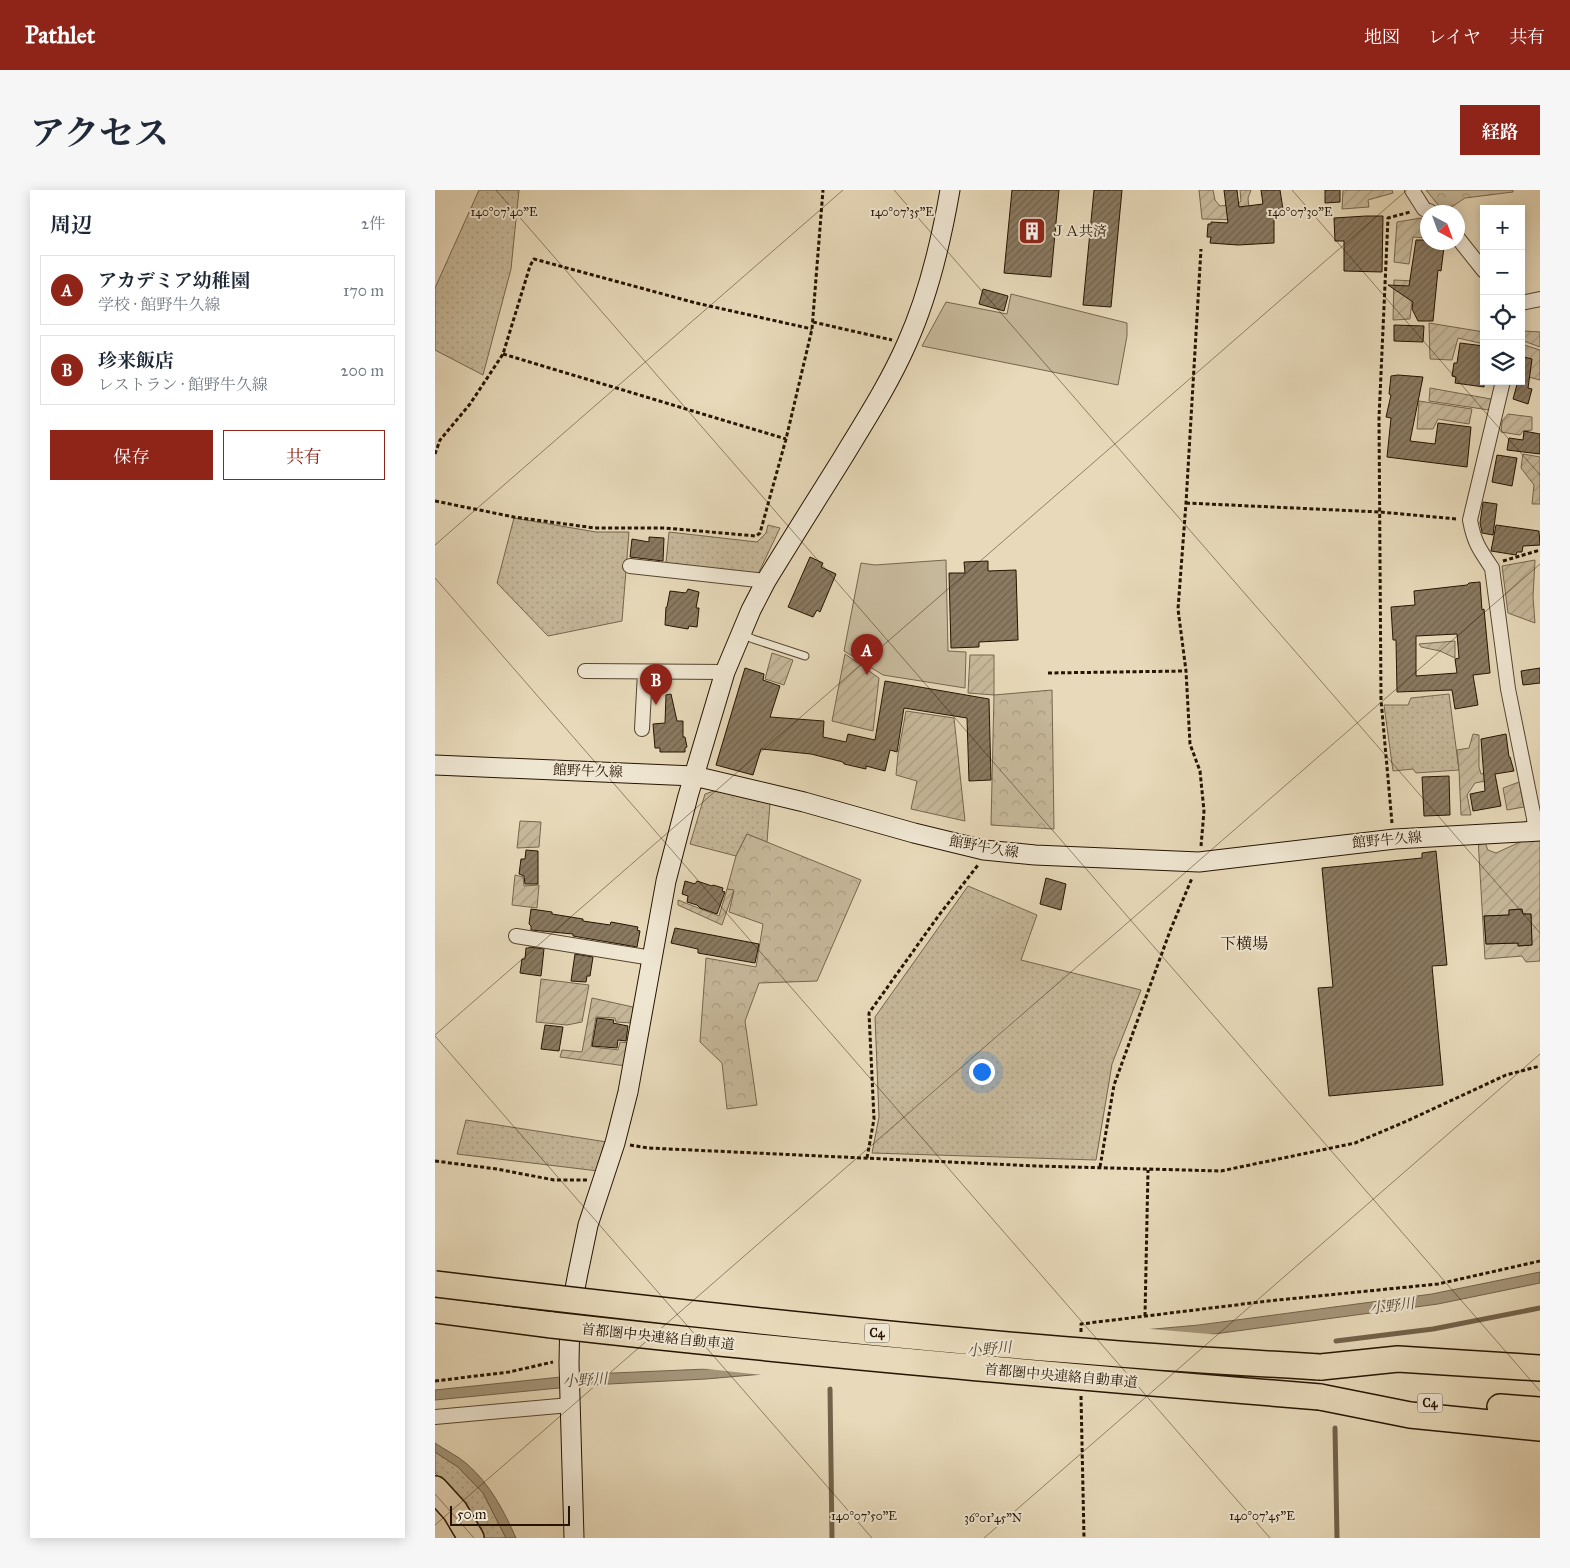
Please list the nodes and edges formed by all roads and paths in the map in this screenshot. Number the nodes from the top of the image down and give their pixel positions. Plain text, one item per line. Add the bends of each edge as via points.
1 (823, 190) edge
2 (950, 190) edge
3 (1411, 190) edge
4 (1423, 205) edge
5 (1420, 212) edge
6 (1465, 247) edge
7 (1201, 249) dead end
8 (1480, 266) edge
9 (1540, 298) edge
10 (1525, 302) edge
11 (813, 322) junction
12 (812, 329) junction
13 (907, 344) junction
14 (503, 354) junction
15 (1502, 385) edge
16 (786, 438) junction
17 (435, 454) edge
18 (435, 500) edge
19 (1187, 503) junction
20 (1381, 512) junction
21 (1470, 520) junction
22 (1540, 550) edge
23 (629, 566) dead end
24 (1491, 567) junction
25 (766, 581) junction
26 (741, 633) junction
27 (805, 656) dead end
28 (585, 671) dead end
29 (1186, 671) junction
30 (645, 672) junction
31 (725, 672) junction
32 (1048, 673) dead end
33 (642, 729) dead end
34 (435, 765) edge
35 (695, 776) junction
36 (1538, 831) edge
37 (1395, 838) junction
38 (989, 851) junction
39 (1199, 862) junction
40 (516, 936) dead end
41 (651, 958) junction
42 (1540, 1066) edge
43 (615, 1142) junction
44 (867, 1158) junction
45 (435, 1161) edge
46 (1100, 1167) junction
47 (1148, 1170) junction
48 (603, 1181) junction
49 (1540, 1261) edge
50 (435, 1284) edge
51 (435, 1310) edge
52 (1145, 1316) junction
53 (1081, 1324) dead end
54 (552, 1325) junction
55 (435, 1326) edge
56 (569, 1361) junction
57 (1321, 1367) junction
58 (1540, 1368) edge
59 (435, 1381) edge
60 (1540, 1383) edge
61 (1320, 1397) junction
62 (570, 1400) junction
63 (1081, 1402) dead end
64 (1540, 1410) edge
65 (435, 1417) edge
66 (1540, 1428) edge
67 (435, 1489) edge
68 (435, 1513) edge
69 (453, 1538) edge
70 (471, 1538) edge
71 (573, 1538) edge
72 (1084, 1538) edge

1 - 11 path
2 - 13 street via 934,265
3 - 4 street
5 - 20 path via 1388,218 1379,418
6 - 8 street
7 - 19 path
9 - 10 street
11 - 12 path
11 - 13 path
12 - 14 path via 697,303 534,259
12 - 16 path
13 - 25 street via 875,405
14 - 16 path
14 - 17 path via 470,404 440,440
15 - 21 street
16 - 18 path via 760,533 756,536 665,528 595,528 515,517
19 - 20 path
19 - 29 path via 1178,609
20 - 21 path
20 - 37 path via 1381,700
21 - 24 street via 1474,541
22 - 24 path
23 - 25 street
24 - 36 street via 1508,689
25 - 26 street
26 - 27 lane
26 - 31 street
28 - 30 street
29 - 32 path
29 - 39 path via 1190,744 1200,771 1204,811
30 - 31 street
30 - 33 street
31 - 35 street
34 - 35 street, 館野牛久線
35 - 38 street, 館野牛久線
35 - 41 street via 666,881
36 - 37 street, 館野牛久線
37 - 39 street, 館野牛久線
38 - 39 street, 館野牛久線
38 - 44 path via 869,1013 874,1119
39 - 46 path via 1170,931 1114,1085
40 - 41 street
41 - 43 street via 628,1092
42 - 47 path via 1507,1075 1355,1143 1221,1171
43 - 44 path via 648,1148
43 - 48 street
44 - 46 path
45 - 48 path via 554,1180
46 - 47 path
47 - 52 path
48 - 56 street via 577,1272 570,1314
49 - 52 path via 1438,1284
50 - 57 highway, 首都圏中央連絡自動車道 / C4, bridge via 927,1338 1109,1354
51 - 54 highway, 首都圏中央連絡自動車道 / C4
52 - 53 path
54 - 55 highway
54 - 61 highway, 首都圏中央連絡自動車道 / C4, bridge via 912,1363
56 - 59 path
56 - 62 street
57 - 58 highway via 1398,1359
57 - 60 highway, 首都圏中央連絡自動車道 / C4
61 - 64 highway, 首都圏中央連絡自動車道 / C4
61 - 66 highway via 1411,1415
62 - 65 street
62 - 71 street
63 - 72 path
67 - 70 highway via 455,1511
68 - 69 highway

